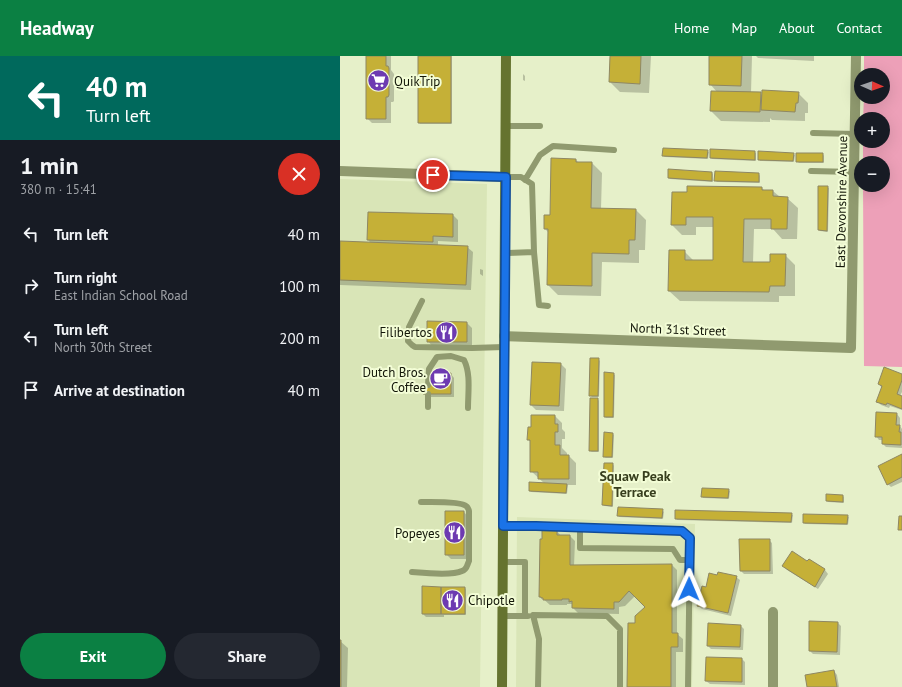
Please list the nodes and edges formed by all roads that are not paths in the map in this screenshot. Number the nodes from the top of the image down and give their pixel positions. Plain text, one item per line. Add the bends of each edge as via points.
1 (506, 56) edge
2 (856, 56) edge
3 (855, 112) edge
4 (506, 126) junction
5 (540, 126) dead end
6 (813, 133) dead end
7 (854, 134) edge
8 (614, 150) dead end
9 (340, 171) edge
10 (811, 171) dead end
11 (854, 172) joint
12 (506, 177) junction
13 (525, 180) junction
14 (534, 252) junction
15 (505, 253) junction
16 (422, 301) dead end
17 (548, 306) dead end
18 (504, 336) junction
19 (504, 347) junction
20 (851, 348) joint
21 (428, 385) dead end
22 (428, 394) dead end
23 (428, 407) dead end
24 (468, 408) dead end
25 (421, 502) dead end
26 (503, 526) junction
27 (580, 527) junction
28 (690, 560) junction
29 (503, 562) junction
30 (412, 572) dead end
31 (774, 612) dead end
32 (533, 615) junction
33 (502, 616) junction
34 (525, 616) junction
35 (502, 687) edge
36 (538, 687) edge
37 (620, 687) edge
38 (688, 687) edge
39 (773, 687) edge

1 - 4 main road
2 - 3 street, East Devonshire Avenue
4 - 5 lane
4 - 12 main road
6 - 7 lane
8 - 13 lane via 552,146 540,155
9 - 12 street
10 - 11 lane
11 - 20 street, East Devonshire Avenue
12 - 13 lane via 521,177
12 - 15 main road
13 - 14 lane via 532,184
14 - 15 lane
14 - 17 lane via 539,305
15 - 18 main road
16 - 19 lane via 409,327 408,341 412,345
18 - 19 main road
18 - 20 street, North 31st Street
19 - 26 main road
21 - 24 lane via 428,369 437,357 452,356 464,360 468,368
22 - 23 lane
25 - 30 lane via 454,502 467,506 469,561 462,571 453,573
26 - 27 lane
26 - 29 main road
27 - 28 lane via 682,531 690,538
27 - 28 lane via 580,548 673,550 680,560
28 - 38 lane
29 - 33 main road
29 - 34 lane via 525,562
31 - 39 street
32 - 34 lane
32 - 36 lane via 539,639
32 - 37 lane via 607,616 620,629
33 - 34 lane
33 - 35 main road

